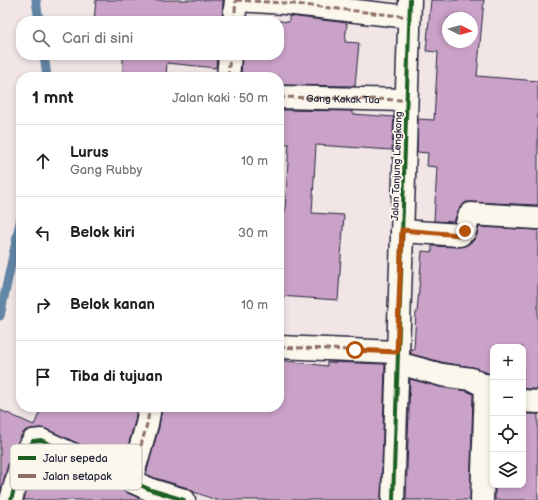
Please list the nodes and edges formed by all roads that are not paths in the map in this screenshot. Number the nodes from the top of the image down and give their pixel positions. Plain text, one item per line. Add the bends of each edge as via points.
1 (236, 0) edge
2 (409, 9) edge
3 (234, 16) edge
4 (230, 60) edge
5 (228, 72) edge
6 (284, 98) edge
7 (406, 100) junction
8 (538, 218) edge
9 (402, 230) junction
10 (284, 347) edge
11 (397, 357) junction
12 (489, 388) edge
13 (526, 401) edge
14 (538, 402) edge
15 (149, 412) edge
16 (31, 444) edge
17 (50, 444) edge
18 (141, 444) edge
19 (142, 486) edge
20 (14, 490) edge
21 (11, 500) edge
22 (184, 500) edge
23 (392, 500) edge
24 (482, 500) edge

1 - 2 street
1 - 3 street
2 - 7 street, Jalan Tanjung Lengkong
4 - 5 street
6 - 7 street, Gang Kakak Tua
7 - 9 street, Jalan Tanjung Lengkong
8 - 9 street via 472,214 469,216 465,231 460,235
9 - 11 street, Jalan Tanjung Lengkong
10 - 11 street
11 - 12 street via 442,375 471,379
11 - 23 street, Jalan Tanjung Lengkong
12 - 24 street
13 - 14 street
15 - 18 street
16 - 17 street via 33,441 41,440
19 - 22 street
20 - 21 street

